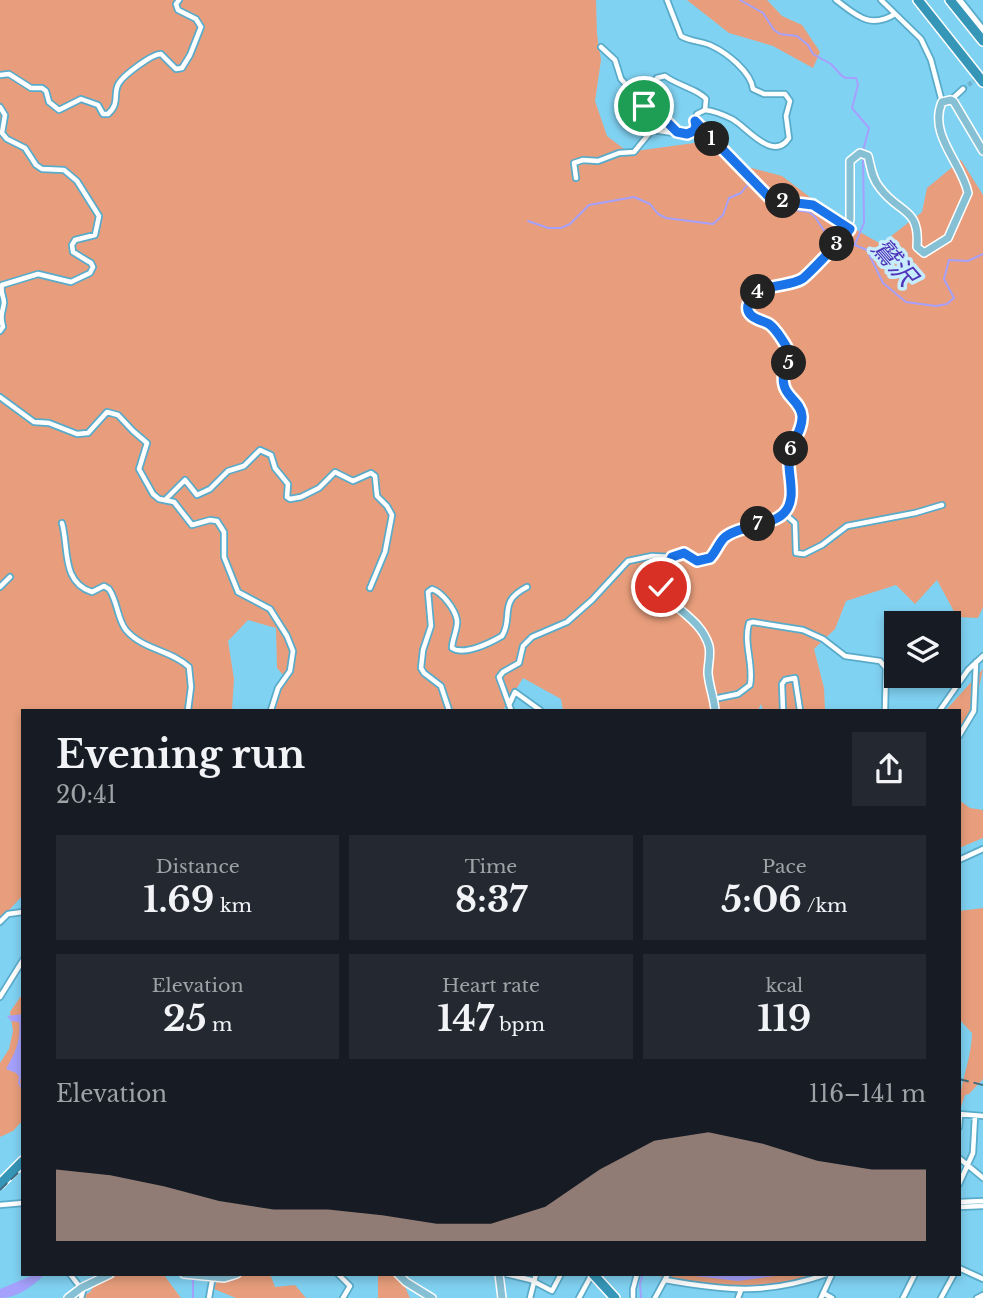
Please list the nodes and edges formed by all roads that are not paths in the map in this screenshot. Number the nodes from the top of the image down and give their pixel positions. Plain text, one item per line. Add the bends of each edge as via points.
1 (179, 0) edge
2 (667, 0) edge
3 (836, 0) edge
4 (881, 0) edge
5 (918, 0) edge
6 (950, 0) edge
7 (960, 0) edge
8 (895, 15) junction
9 (983, 29) edge
10 (983, 41) edge
11 (601, 47) dead end
12 (0, 75) edge
13 (983, 77) edge
14 (657, 78) junction
15 (963, 89) tunnel mouth
16 (951, 100) junction
17 (942, 102) junction
18 (0, 107) edge
19 (705, 110) junction
20 (695, 121) junction
21 (677, 132) junction
22 (983, 151) edge
23 (576, 178) dead end
24 (850, 229) junction
25 (0, 331) edge
26 (0, 397) edge
27 (166, 499) junction
28 (942, 505) dead end
29 (785, 513) junction
30 (62, 523) dead end
31 (672, 557) junction
32 (10, 577) dead end
33 (0, 587) edge
34 (527, 587) dead end
35 (370, 588) dead end
36 (983, 656) edge
37 (976, 662) junction
38 (714, 699) junction
39 (188, 709) edge
40 (270, 709) edge
41 (449, 709) edge
42 (510, 709) edge
43 (539, 709) edge
44 (715, 709) edge
45 (783, 709) edge
46 (800, 709) edge
47 (885, 709) edge
48 (941, 709) edge
49 (961, 733) edge
50 (983, 849) edge
51 (961, 859) edge
52 (21, 912) edge
53 (0, 922) edge
54 (21, 963) edge
55 (0, 997) edge
56 (961, 1114) edge
57 (975, 1116) junction
58 (983, 1116) edge
59 (961, 1160) edge
60 (21, 1163) edge
61 (968, 1166) junction
62 (983, 1178) edge
63 (1, 1180) edge
64 (961, 1180) edge
65 (961, 1202) edge
66 (21, 1203) edge
67 (983, 1204) edge
68 (0, 1205) edge
69 (961, 1208) edge
70 (961, 1269) edge
71 (72, 1276) edge
72 (106, 1276) edge
73 (212, 1276) edge
74 (233, 1276) edge
75 (340, 1276) edge
76 (400, 1276) edge
77 (499, 1276) edge
78 (513, 1276) edge
79 (536, 1276) edge
80 (560, 1276) edge
81 (591, 1276) edge
82 (594, 1276) edge
83 (636, 1276) edge
84 (822, 1276) edge
85 (829, 1276) edge
86 (914, 1276) edge
87 (953, 1276) edge
88 (666, 1278) edge
89 (983, 1279) edge
90 (535, 1282) junction
91 (81, 1288) junction
92 (741, 1290) junction
93 (983, 1295) edge
94 (822, 1296) edge
95 (68, 1298) edge
96 (80, 1298) edge
97 (209, 1298) edge
98 (343, 1298) edge
99 (432, 1298) edge
100 (502, 1298) edge
101 (530, 1298) edge
102 (579, 1298) edge
103 (615, 1298) edge
104 (633, 1298) edge
105 (656, 1298) edge
106 (738, 1298) edge
107 (832, 1298) edge
108 (903, 1298) edge
109 (941, 1298) edge
110 (977, 1298) edge

1 - 12 street via 178,10 201,27 182,68 177,69 161,54 152,55 121,80 116,104 108,114 81,99 59,110 41,88 32,88 9,74
2 - 19 street via 681,36 722,52 747,74 753,89 785,94 790,104 786,116 789,138 778,146 762,143 732,119
3 - 8 street via 867,21
4 - 8 street
5 - 13 highway
6 - 10 highway
7 - 9 street
8 - 17 street via 914,30 926,48
11 - 14 street via 615,60 621,79 633,92 642,93
14 - 19 street via 665,76 702,94
14 - 21 street via 644,96 644,106 653,108
15 - 16 street
16 - 17 main road
16 - 22 main road
17 - 24 main road via 939,114 944,142 968,193 948,238 924,253 919,250 916,222 881,191 868,156 860,153 850,161
18 - 25 street via 5,115 2,133 7,139 25,148 42,169 72,175 95,207 99,221 95,235 72,245 73,252 91,263 90,273 71,282 38,274 2,285 4,327
19 - 20 street
20 - 21 street via 691,132
20 - 24 street via 768,196 813,205
21 - 23 street via 652,130 634,152 574,163
24 - 29 main road via 803,279 757,293 748,304 752,316 769,324 790,351 783,384 802,416 789,457 790,500
26 - 27 street via 32,421 77,434 88,433 107,412 118,415 147,441 139,471 153,495
27 - 35 street via 185,480 197,495 202,494 260,450 271,455 288,484 290,499 319,488 335,472 353,481 371,474 376,479 377,496 392,514 385,552
27 - 40 street via 174,502 192,525 218,522 224,532 224,557 238,592 268,607 287,636 292,663
28 - 29 street via 847,526 804,554 796,553 795,523
29 - 31 main road via 727,536 704,561 684,553
30 - 39 street via 73,580 92,592 105,586 126,631 189,667
31 - 38 main road via 660,579 661,587 703,634 709,647
31 - 42 street via 628,561 567,622 532,637 523,646 519,663 499,677
32 - 33 street
34 - 41 street via 509,603 502,636 465,652 452,648 454,613 437,591 428,592 431,626 421,668 442,686
36 - 37 street
37 - 48 street
37 - 49 street via 974,711
38 - 44 main road
38 - 47 street via 738,694 750,685 746,636 753,622 803,630 848,657 880,661 886,668
42 - 43 street via 515,692
45 - 46 street via 782,684 795,678
50 - 51 street
52 - 53 street via 8,914
54 - 55 street
56 - 57 street
57 - 58 street
57 - 61 street
59 - 61 street
60 - 63 highway
61 - 62 street
61 - 64 street
65 - 67 street
66 - 68 street
67 - 69 street
70 - 89 street
71 - 91 street
72 - 91 main road
73 - 74 main road
73 - 97 street
75 - 98 street via 350,1286
76 - 99 main road
77 - 100 main road
78 - 90 street
79 - 90 street
80 - 90 street via 552,1291
81 - 102 street
82 - 103 highway
83 - 104 street
84 - 92 street via 780,1287
85 - 94 street
86 - 108 street
87 - 109 street
88 - 92 street
88 - 105 street
90 - 101 street
91 - 95 main road
91 - 96 street
92 - 106 street
93 - 110 street
94 - 107 street

